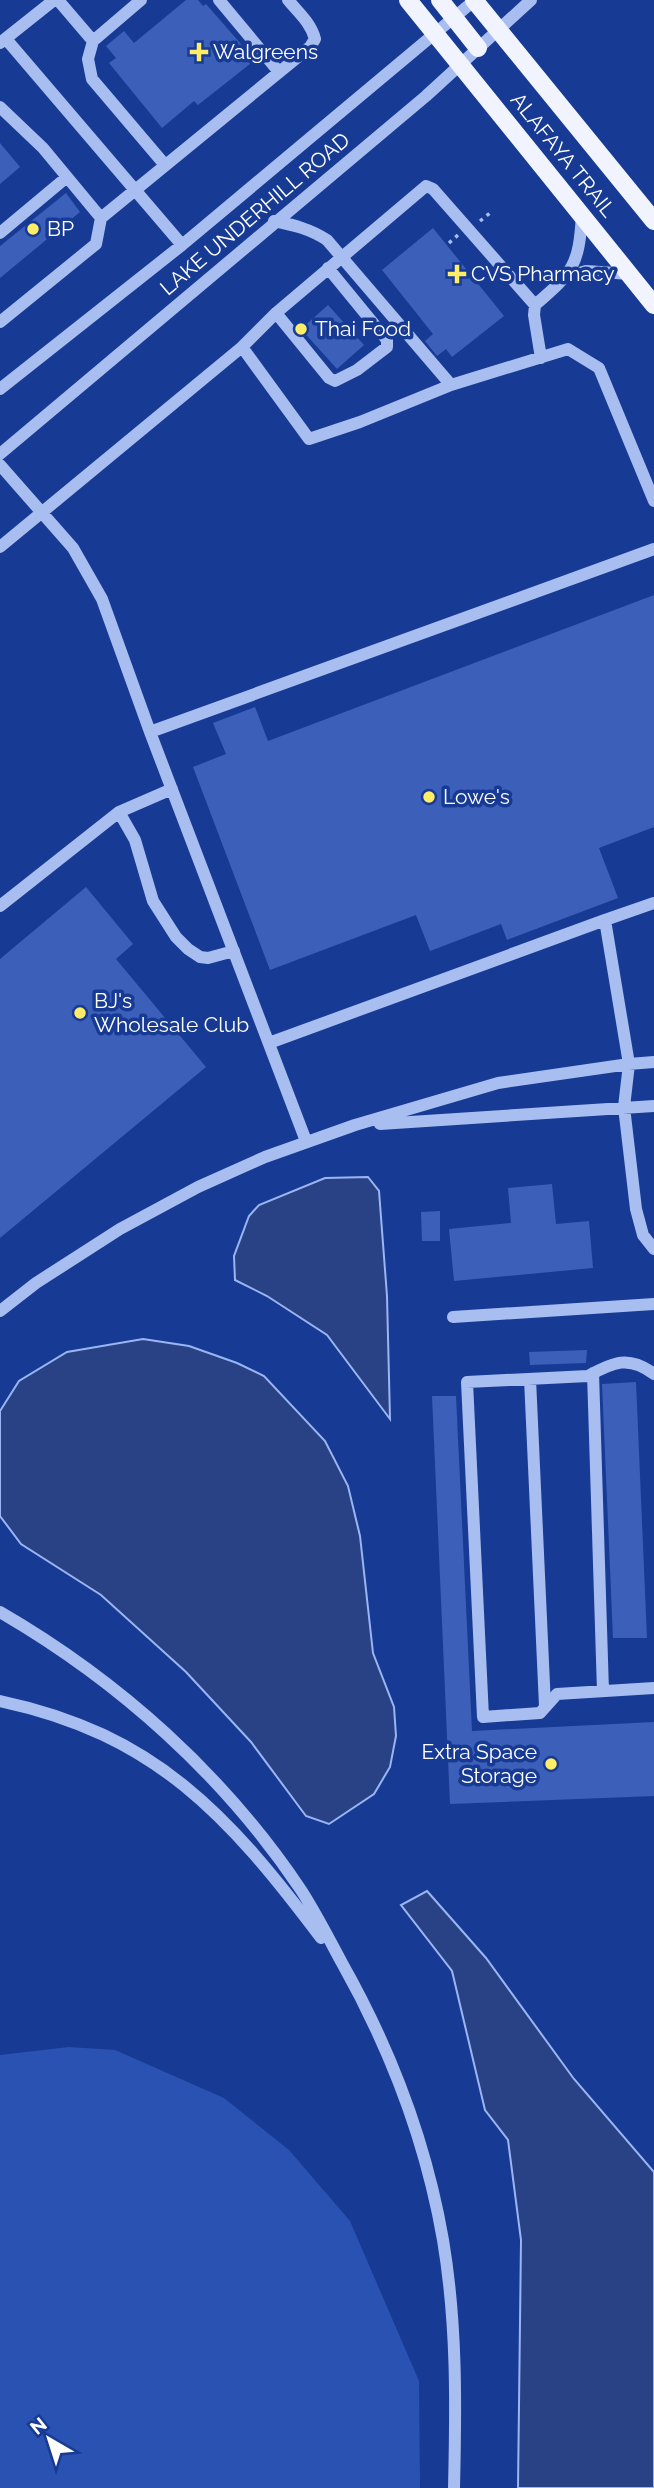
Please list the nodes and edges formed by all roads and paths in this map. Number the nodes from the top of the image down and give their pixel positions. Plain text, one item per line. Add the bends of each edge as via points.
1 (56, 0) edge
2 (141, 0) edge
3 (219, 0) edge
4 (288, 0) edge
5 (408, 0) edge
6 (440, 0) edge
7 (475, 0) edge
8 (531, 0) edge
9 (454, 18) junction
10 (498, 29) junction
11 (436, 34) junction
12 (3, 41) edge
13 (93, 41) junction
14 (478, 48) junction
15 (460, 65) junction
16 (279, 72) junction
17 (0, 107) edge
18 (165, 164) junction
19 (67, 177) junction
20 (134, 189) junction
21 (490, 213) dead end
22 (582, 214) junction
23 (101, 218) junction
24 (654, 220) edge
25 (274, 221) junction
26 (478, 223) dead end
27 (0, 233) edge
28 (182, 244) junction
29 (341, 257) junction
30 (328, 268) junction
31 (630, 274) junction
32 (567, 277) junction
33 (535, 305) junction
34 (654, 305) edge
35 (276, 313) junction
36 (2, 315) edge
37 (242, 346) junction
38 (541, 358) junction
39 (451, 385) junction
40 (0, 389) edge
41 (0, 453) edge
42 (0, 465) edge
43 (654, 501) edge
44 (44, 512) junction
45 (0, 547) edge
46 (654, 549) edge
47 (150, 732) junction
48 (172, 789) junction
49 (119, 812) junction
50 (654, 903) edge
51 (0, 906) edge
52 (605, 920) junction
53 (234, 951) junction
54 (269, 1043) junction
55 (654, 1062) edge
56 (629, 1064) junction
57 (654, 1106) edge
58 (624, 1107) junction
59 (355, 1125) junction
60 (306, 1142) junction
61 (654, 1250) edge
62 (654, 1304) edge
63 (0, 1311) edge
64 (453, 1317) dead end
65 (593, 1373) junction
66 (654, 1374) edge
67 (530, 1379) junction
68 (0, 1612) edge
69 (654, 1688) edge
70 (603, 1691) junction
71 (0, 1701) edge
72 (545, 1706) junction
73 (349, 1974) junction
74 (454, 2488) edge

1 - 12 street
1 - 13 street
2 - 13 street
3 - 16 street
4 - 16 street via 315,39
5 - 11 main road, ALAFAYA TRAIL
6 - 9 main road
7 - 9 street, LAKE UNDERHILL ROAD
7 - 10 main road, ALAFAYA TRAIL
8 - 10 street, LAKE UNDERHILL ROAD
9 - 11 street, LAKE UNDERHILL ROAD
9 - 14 main road
10 - 14 street, LAKE UNDERHILL ROAD
10 - 24 main road, ALAFAYA TRAIL
11 - 15 main road, ALAFAYA TRAIL
11 - 28 street, LAKE UNDERHILL ROAD
12 - 20 street
13 - 18 street via 88,59 92,79
14 - 15 street, LAKE UNDERHILL ROAD
15 - 22 main road, ALAFAYA TRAIL
15 - 25 street, LAKE UNDERHILL ROAD
16 - 18 street
17 - 19 street
18 - 20 street
19 - 23 street
19 - 27 street
20 - 23 street
20 - 28 street
21 - 26 path
22 - 31 main road, ALAFAYA TRAIL
22 - 32 street via 576,259
23 - 36 street via 96,244
25 - 29 street via 316,233
25 - 41 street, LAKE UNDERHILL ROAD
28 - 40 street, LAKE UNDERHILL ROAD
29 - 30 street
29 - 33 street via 426,186
29 - 39 street
30 - 35 street
30 - 35 street via 387,340 387,347 335,381
31 - 32 street via 586,271
31 - 34 main road, ALAFAYA TRAIL
32 - 33 street
33 - 38 street
35 - 37 street
37 - 39 street via 309,439
37 - 44 street
38 - 39 street
38 - 43 street via 568,349 599,368
42 - 44 street
44 - 45 street
44 - 47 street via 73,548 102,599
46 - 47 street
47 - 48 street
48 - 49 street
48 - 53 street
49 - 51 street
49 - 53 street via 135,840 153,901 177,937 200,957
50 - 52 street
52 - 54 street
52 - 56 street
53 - 54 street
54 - 60 street
55 - 56 street
56 - 58 street
56 - 59 street via 498,1083
57 - 58 street
58 - 59 street
58 - 61 street via 636,1209 643,1235
59 - 60 street
60 - 63 street via 198,1187 120,1229
62 - 64 street
65 - 66 street via 634,1362
65 - 67 street
65 - 70 street
67 - 72 street
67 - 72 street via 467,1382 467,1395 483,1717 540,1713
68 - 73 street via 93,1673 190,1756 285,1867
69 - 70 street
70 - 72 street via 557,1694
71 - 73 street via 97,1732 182,1783 261,1860
73 - 74 street via 404,2095 438,2214 455,2348

